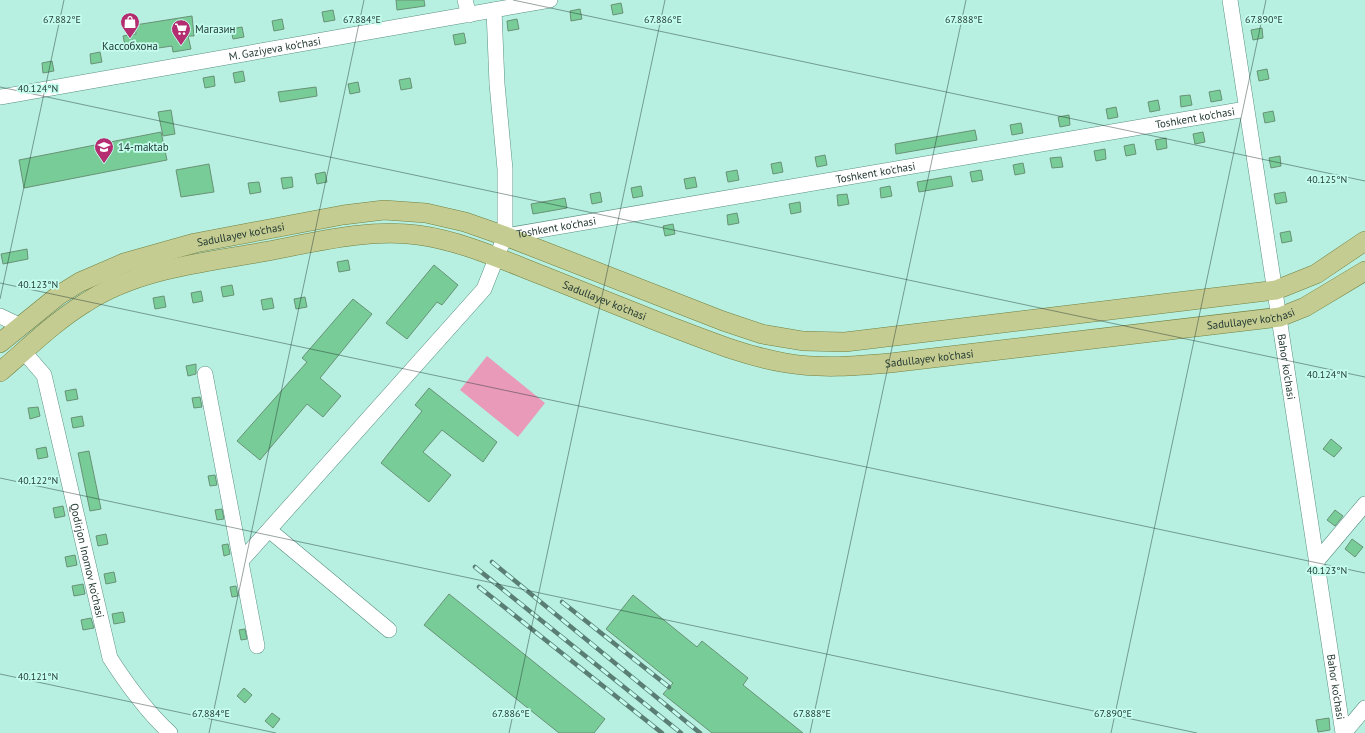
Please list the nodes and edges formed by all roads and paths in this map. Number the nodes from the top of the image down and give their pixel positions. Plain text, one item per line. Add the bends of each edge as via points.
1 (550, 0) edge
2 (1230, 0) edge
3 (467, 7) edge
4 (494, 10) junction
5 (0, 98) edge
6 (1246, 109) junction
7 (505, 236) junction
8 (1365, 241) edge
9 (498, 257) junction
10 (1365, 271) edge
11 (1276, 290) junction
12 (0, 316) edge
13 (1280, 317) junction
14 (21, 326) junction
15 (0, 343) edge
16 (24, 352) junction
17 (0, 372) edge
18 (204, 374) dead end
19 (1365, 504) edge
20 (269, 530) junction
21 (241, 561) junction
22 (1316, 562) junction
23 (389, 630) dead end
24 (256, 646) dead end
25 (1365, 708) edge
26 (170, 733) edge
27 (1344, 733) edge

1 - 4 street, M. Gaziyeva ko'chasi
2 - 6 street, Bahor ko'chasi
3 - 4 street, M. Gaziyeva ko'chasi
3 - 5 street, M. Gaziyeva ko'chasi
4 - 7 street via 497,84 505,169
6 - 7 street, Toshkent ko'chasi
6 - 11 street, Bahor ko'chasi
7 - 9 street
7 - 11 main road, Sadullayev ko'chasi via 723,321 762,334 803,342 846,342
7 - 14 main road, Sadullayev ko'chasi via 465,222 426,213 384,210 343,215 195,243 124,263 80,282 59,295
8 - 11 main road, Sadullayev ko'chasi via 1316,274
9 - 13 main road, Sadullayev ko'chasi via 713,343 746,354 815,367 890,363
9 - 16 main road, Sadullayev ko'chasi via 436,238 373,234 202,262 154,274 107,291 84,303
9 - 20 street via 484,289
10 - 13 main road, Sadullayev ko'chasi via 1305,307
11 - 13 street, Bahor ko'chasi
12 - 14 street
13 - 22 street, Bahor ko'chasi
14 - 15 main road, Sadullayev ko'chasi
16 - 17 main road, Sadullayev ko'chasi
16 - 26 street, Qodirjon Inomov ko'chasi via 44,375 110,658 134,694
18 - 21 street
19 - 22 street
20 - 21 street
20 - 23 street
21 - 24 street
22 - 27 street, Bahor ko'chasi
25 - 27 street

